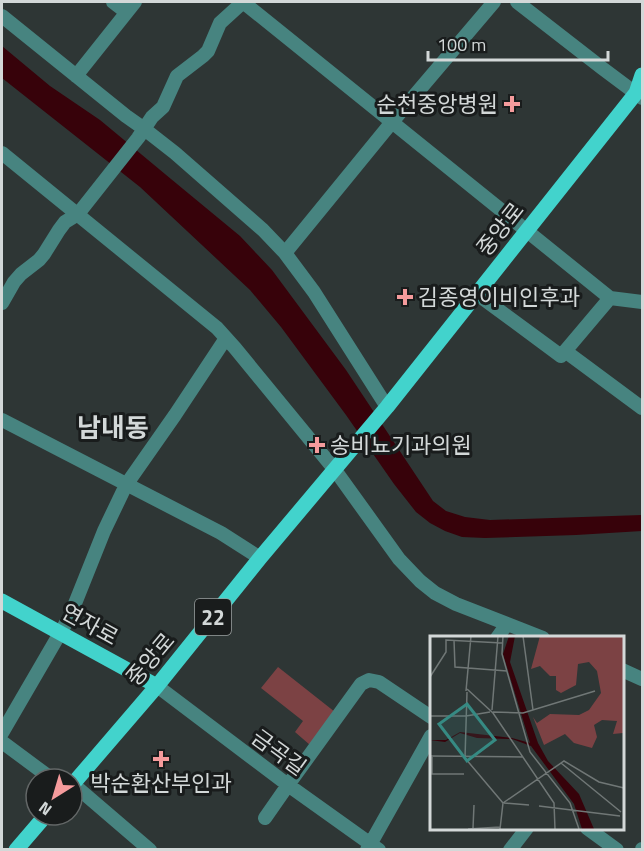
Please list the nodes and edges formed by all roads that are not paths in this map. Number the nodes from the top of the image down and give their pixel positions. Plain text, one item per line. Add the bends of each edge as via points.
1 (113, 2) edge
2 (243, 2) edge
3 (494, 2) edge
4 (517, 2) edge
5 (130, 7) edge
6 (2, 16) edge
7 (642, 75) edge
8 (76, 76) junction
9 (639, 95) edge
10 (392, 122) junction
11 (141, 133) junction
12 (2, 153) edge
13 (78, 214) junction
14 (526, 231) junction
15 (285, 253) junction
16 (477, 294) junction
17 (610, 298) junction
18 (642, 302) edge
19 (2, 303) edge
20 (226, 338) junction
21 (565, 351) junction
22 (387, 407) junction
23 (642, 408) edge
24 (2, 420) edge
25 (335, 470) junction
26 (126, 485) junction
27 (260, 558) junction
28 (2, 602) edge
29 (507, 624) junction
30 (60, 633) junction
31 (498, 636) edge
32 (538, 636) edge
33 (157, 686) junction
34 (430, 716) edge
35 (2, 733) edge
36 (430, 738) edge
37 (2, 742) edge
38 (36, 767) edge
39 (84, 770) edge
40 (288, 785) junction
41 (84, 794) edge
42 (265, 818) dead end
43 (35, 827) edge
44 (526, 830) edge
45 (590, 830) edge
46 (373, 848) edge
47 (16, 849) edge
48 (150, 849) edge
49 (510, 849) edge
50 (616, 849) edge

1 - 5 street
2 - 10 street
2 - 11 street via 220,23 208,51 177,76 163,107
3 - 10 street
4 - 9 street
5 - 8 street
6 - 8 street
7 - 9 main road, 중앙로 / 22
8 - 11 street
9 - 14 main road, 중앙로 / 22
10 - 14 street
10 - 15 street
11 - 13 street
11 - 15 street via 175,153
12 - 13 street
13 - 19 street via 58,230 45,254 21,274
13 - 20 street
14 - 16 main road, 중앙로 / 22
14 - 17 street
15 - 22 street
16 - 21 street via 561,356
16 - 22 main road, 중앙로 / 22
17 - 18 street
17 - 21 street
20 - 25 street
20 - 26 street
21 - 23 street
22 - 25 main road, 중앙로 / 22
24 - 26 street
25 - 27 main road, 중앙로 / 22
25 - 29 street via 399,559 420,581 456,604
26 - 27 street via 221,533
26 - 30 street
27 - 33 main road, 중앙로 / 22
28 - 30 main road, 연자로
29 - 31 street
29 - 32 street
30 - 33 main road, 연자로
30 - 35 street
33 - 39 main road, 중앙로 / 22
33 - 40 street, 금곡길
34 - 40 street via 379,682 364,681
36 - 46 street
37 - 38 street
40 - 42 street
40 - 46 street, 금곡길
41 - 48 street
43 - 47 main road
44 - 49 street
45 - 50 street

